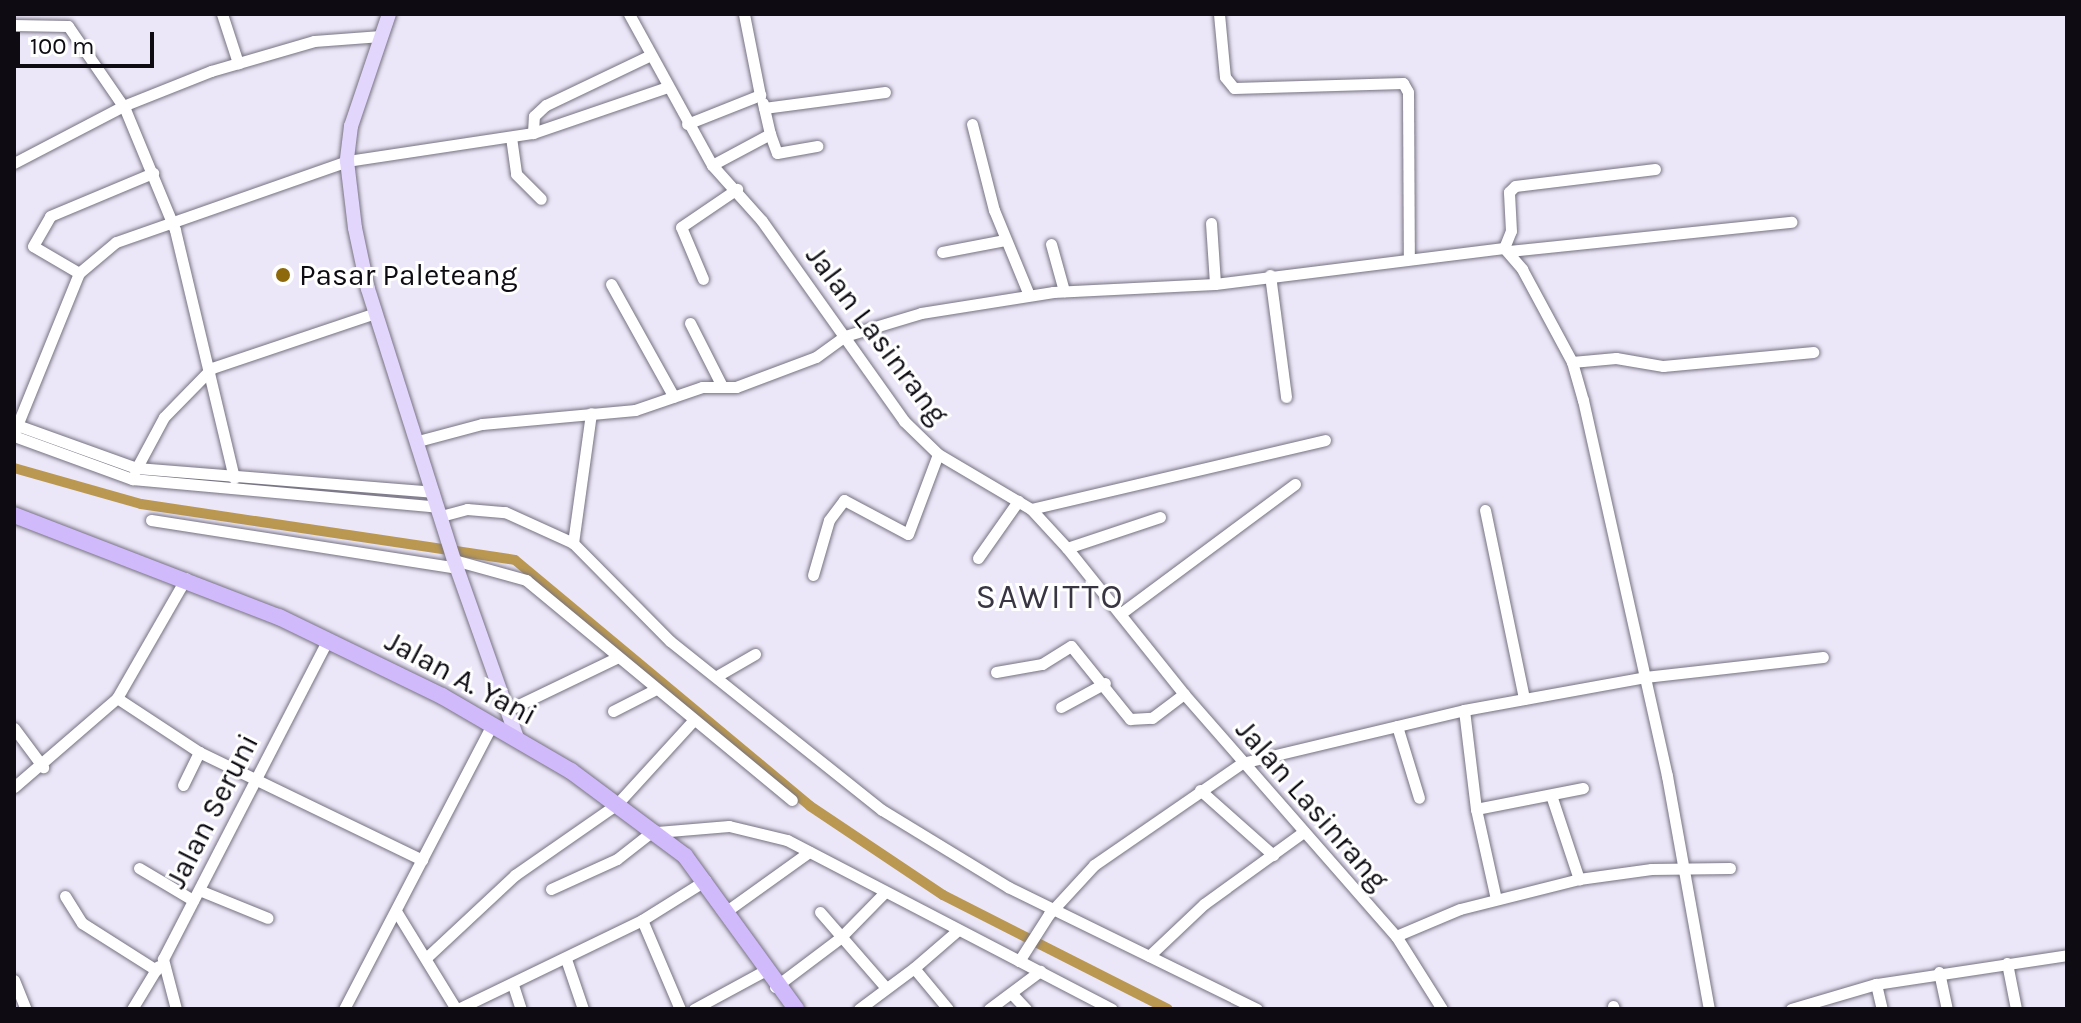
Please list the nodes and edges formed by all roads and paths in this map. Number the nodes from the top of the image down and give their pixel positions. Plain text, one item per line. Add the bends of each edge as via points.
1 (222, 14) edge
2 (389, 14) edge
3 (629, 14) edge
4 (744, 14) edge
5 (1219, 14) edge
6 (65, 20) edge
7 (14, 25) edge
8 (381, 36) junction
9 (651, 55) junction
10 (238, 63) junction
11 (667, 87) junction
12 (885, 92) dead end
13 (760, 95) junction
14 (123, 106) junction
15 (764, 108) junction
16 (687, 124) junction
17 (972, 124) dead end
18 (533, 133) junction
19 (770, 134) junction
20 (511, 137) junction
21 (817, 146) dead end
22 (347, 161) junction
23 (14, 163) edge
24 (712, 165) junction
25 (1655, 169) dead end
26 (153, 173) junction
27 (737, 189) junction
28 (541, 199) dead end
29 (172, 220) junction
30 (1792, 222) dead end
31 (1211, 223) dead end
32 (1005, 240) junction
33 (1051, 244) dead end
34 (1507, 249) junction
35 (942, 252) dead end
36 (1409, 257) junction
37 (79, 273) junction
38 (1270, 275) junction
39 (703, 279) dead end
40 (611, 284) dead end
41 (1215, 284) junction
42 (1064, 291) junction
43 (1029, 295) junction
44 (375, 313) junction
45 (690, 323) dead end
46 (845, 336) junction
47 (1813, 352) dead end
48 (1572, 362) junction
49 (212, 368) junction
50 (721, 384) junction
51 (674, 397) junction
52 (1286, 397) dead end
53 (591, 413) junction
54 (15, 430) edge
55 (1325, 440) dead end
56 (418, 441) junction
57 (938, 454) junction
58 (134, 474) junction
59 (234, 478) junction
60 (1295, 484) dead end
61 (1018, 501) junction
62 (1031, 509) junction
63 (439, 510) junction
64 (1485, 510) dead end
65 (14, 515) edge
66 (1160, 517) dead end
67 (151, 520) dead end
68 (573, 543) junction
69 (1067, 548) junction
70 (978, 558) dead end
71 (454, 562) junction
72 (813, 575) dead end
73 (186, 578) junction
74 (1120, 614) junction
75 (328, 640) junction
76 (755, 654) dead end
77 (1823, 657) dead end
78 (616, 658) junction
79 (996, 672) dead end
80 (717, 676) junction
81 (1645, 677) junction
82 (1105, 683) junction
83 (654, 690) junction
84 (1184, 694) junction
85 (117, 698) junction
86 (1524, 699) junction
87 (1061, 707) dead end
88 (508, 710) junction
89 (1464, 710) junction
90 (613, 711) dead end
91 (692, 722) junction
92 (493, 723) junction
93 (1397, 726) junction
94 (14, 728) edge
95 (517, 738) junction
96 (199, 752) junction
97 (1242, 763) junction
98 (43, 767) junction
99 (257, 778) junction
100 (183, 785) dead end
101 (14, 787) edge
102 (1583, 788) dead end
103 (1200, 790) junction
104 (1551, 795) junction
105 (1419, 798) dead end
106 (792, 800) dead end
107 (617, 804) junction
108 (1476, 809) junction
109 (656, 831) junction
110 (1302, 833) junction
111 (809, 852) junction
112 (1273, 855) junction
113 (422, 860) junction
114 (139, 868) dead end
115 (1683, 868) junction
116 (1730, 868) dead end
117 (1579, 879) junction
118 (706, 880) junction
119 (551, 889) dead end
120 (884, 893) junction
121 (196, 895) junction
122 (65, 896) dead end
123 (1496, 899) junction
124 (728, 910) junction
125 (396, 911) junction
126 (820, 912) dead end
127 (1051, 912) junction
128 (268, 918) dead end
129 (642, 920) junction
130 (958, 930) junction
131 (1396, 936) junction
132 (840, 938) junction
133 (2067, 955) edge
134 (1149, 956) junction
135 (1021, 957) junction
136 (426, 958) junction
137 (566, 959) junction
138 (2007, 963) junction
139 (160, 965) junction
140 (914, 968) junction
141 (764, 971) junction
142 (1040, 971) junction
143 (1939, 972) junction
144 (14, 980) edge
145 (1876, 984) junction
146 (513, 985) junction
147 (775, 987) junction
148 (886, 988) junction
149 (1012, 994) junction
150 (26, 1009) edge
151 (132, 1009) edge
152 (176, 1009) edge
153 (344, 1009) edge
154 (457, 1009) edge
155 (521, 1009) edge
156 (583, 1009) edge
157 (680, 1009) edge
158 (694, 1009) edge
159 (796, 1009) edge
160 (859, 1009) edge
161 (948, 1009) edge
162 (989, 1009) edge
163 (1026, 1009) edge
164 (1112, 1009) edge
165 (1257, 1009) edge
166 (1442, 1009) edge
167 (1709, 1009) edge
168 (1791, 1009) edge
169 (1882, 1009) edge
170 (1947, 1009) edge
171 (2016, 1009) edge

1 - 10 street
2 - 8 main road
3 - 9 street, Jalan Lasinrang
4 - 13 street
5 - 36 street via 1225,77 1234,88 1388,79 1406,87
6 - 7 street
6 - 14 street
8 - 10 street via 314,41
8 - 22 main road via 354,112
9 - 11 street, Jalan Lasinrang
9 - 18 street via 546,105 534,116
10 - 14 street
11 - 16 street, Jalan Lasinrang
11 - 18 street
12 - 15 street
13 - 15 street
13 - 16 street
14 - 23 street
14 - 26 street
15 - 19 street
16 - 24 street, Jalan Lasinrang
17 - 32 street
18 - 20 street
19 - 21 street via 777,153
19 - 24 street
20 - 22 street
20 - 28 street via 516,174
22 - 29 street
22 - 44 main road
24 - 27 street, Jalan Lasinrang
25 - 34 street via 1510,188
26 - 29 street
26 - 37 street via 50,216 33,246
27 - 39 street via 681,227
27 - 46 street, Jalan Lasinrang
29 - 37 street via 116,242
29 - 49 street
30 - 34 street
31 - 41 street
32 - 35 street
32 - 43 street
33 - 42 street
34 - 36 street
34 - 48 street
36 - 38 street
37 - 54 street
38 - 41 street
38 - 52 street
40 - 51 street
41 - 42 street
42 - 43 street
43 - 46 street via 921,313
44 - 49 street
44 - 56 main road
45 - 50 street
46 - 50 street via 816,357 736,387
46 - 57 street, Jalan Lasinrang via 904,421
47 - 48 street via 1663,366 1616,358
48 - 81 street
49 - 58 street via 164,417
49 - 59 street
50 - 51 street
51 - 53 street via 641,409
53 - 56 street via 482,424
53 - 68 street
54 - 58 street
55 - 62 street
56 - 63 main road
57 - 61 street, Jalan Lasinrang
57 - 72 street via 908,534 844,500 829,520
58 - 59 street
58 - 63 street
59 - 63 street
60 - 74 street
61 - 62 street, Jalan Lasinrang
61 - 70 street
62 - 69 street, Jalan Lasinrang
63 - 68 street via 505,512
63 - 71 main road
64 - 86 street
65 - 73 highway, Jalan A. Yani
66 - 69 street
67 - 71 street
68 - 80 street via 670,641
69 - 74 street, Jalan Lasinrang
71 - 78 street via 526,580
71 - 88 main road
73 - 75 highway, Jalan A. Yani
73 - 85 street
74 - 84 street, Jalan Lasinrang
75 - 92 highway, Jalan A. Yani
75 - 99 street, Jalan Seruni
76 - 80 street
77 - 81 street
78 - 83 street
78 - 88 street
79 - 82 street via 1042,664 1071,646
80 - 127 street via 882,810
81 - 86 street
81 - 115 street
82 - 84 street via 1139,722
82 - 87 street
83 - 90 street
83 - 91 street
84 - 97 street, Jalan Lasinrang
85 - 96 street
85 - 98 street
86 - 89 street
88 - 95 main road
89 - 93 street
89 - 108 street
91 - 106 street
91 - 107 street
92 - 95 highway, Jalan A. Yani
92 - 113 street
93 - 97 street
93 - 105 street
94 - 98 street
95 - 107 highway, Jalan A. Yani
96 - 99 street
96 - 100 street
97 - 103 street
97 - 110 street, Jalan Lasinrang
98 - 101 street
99 - 113 street
99 - 121 street, Jalan Seruni
102 - 104 street
103 - 112 street
103 - 127 street via 1094,865
104 - 108 street
104 - 117 street
107 - 109 highway, Jalan A. Yani
107 - 136 street via 515,875
108 - 123 street
109 - 111 street via 729,826 768,833
109 - 118 highway, Jalan A. Yani
109 - 119 street via 617,859
110 - 112 street
110 - 131 street, Jalan Lasinrang
111 - 120 street
111 - 124 street
112 - 134 street via 1204,904
113 - 125 street
114 - 121 street
115 - 116 street
115 - 117 street
115 - 167 street
117 - 123 street
118 - 124 highway, Jalan A. Yani
118 - 129 street
120 - 130 street
120 - 132 street
121 - 128 street
121 - 139 street, Jalan Seruni
122 - 139 street via 82,923
123 - 131 street
124 - 141 highway, Jalan A. Yani
125 - 136 street
125 - 153 street
126 - 132 street
127 - 134 street
127 - 135 street
129 - 137 street
129 - 157 street
130 - 135 street
130 - 140 street
131 - 166 street, Jalan Lasinrang
132 - 147 street
132 - 148 street
133 - 138 street
134 - 165 street
135 - 142 street
136 - 154 street
137 - 146 street
137 - 156 street
138 - 143 street
138 - 171 street
139 - 151 street, Jalan Seruni
139 - 152 street
140 - 148 street
140 - 161 street
141 - 147 highway, Jalan A. Yani
141 - 158 street
142 - 149 street
142 - 164 street
143 - 145 street
143 - 170 street
144 - 150 street
145 - 168 street
145 - 169 street
146 - 154 street
146 - 155 street
147 - 159 highway, Jalan A. Yani
148 - 160 street
149 - 162 street
149 - 163 street

